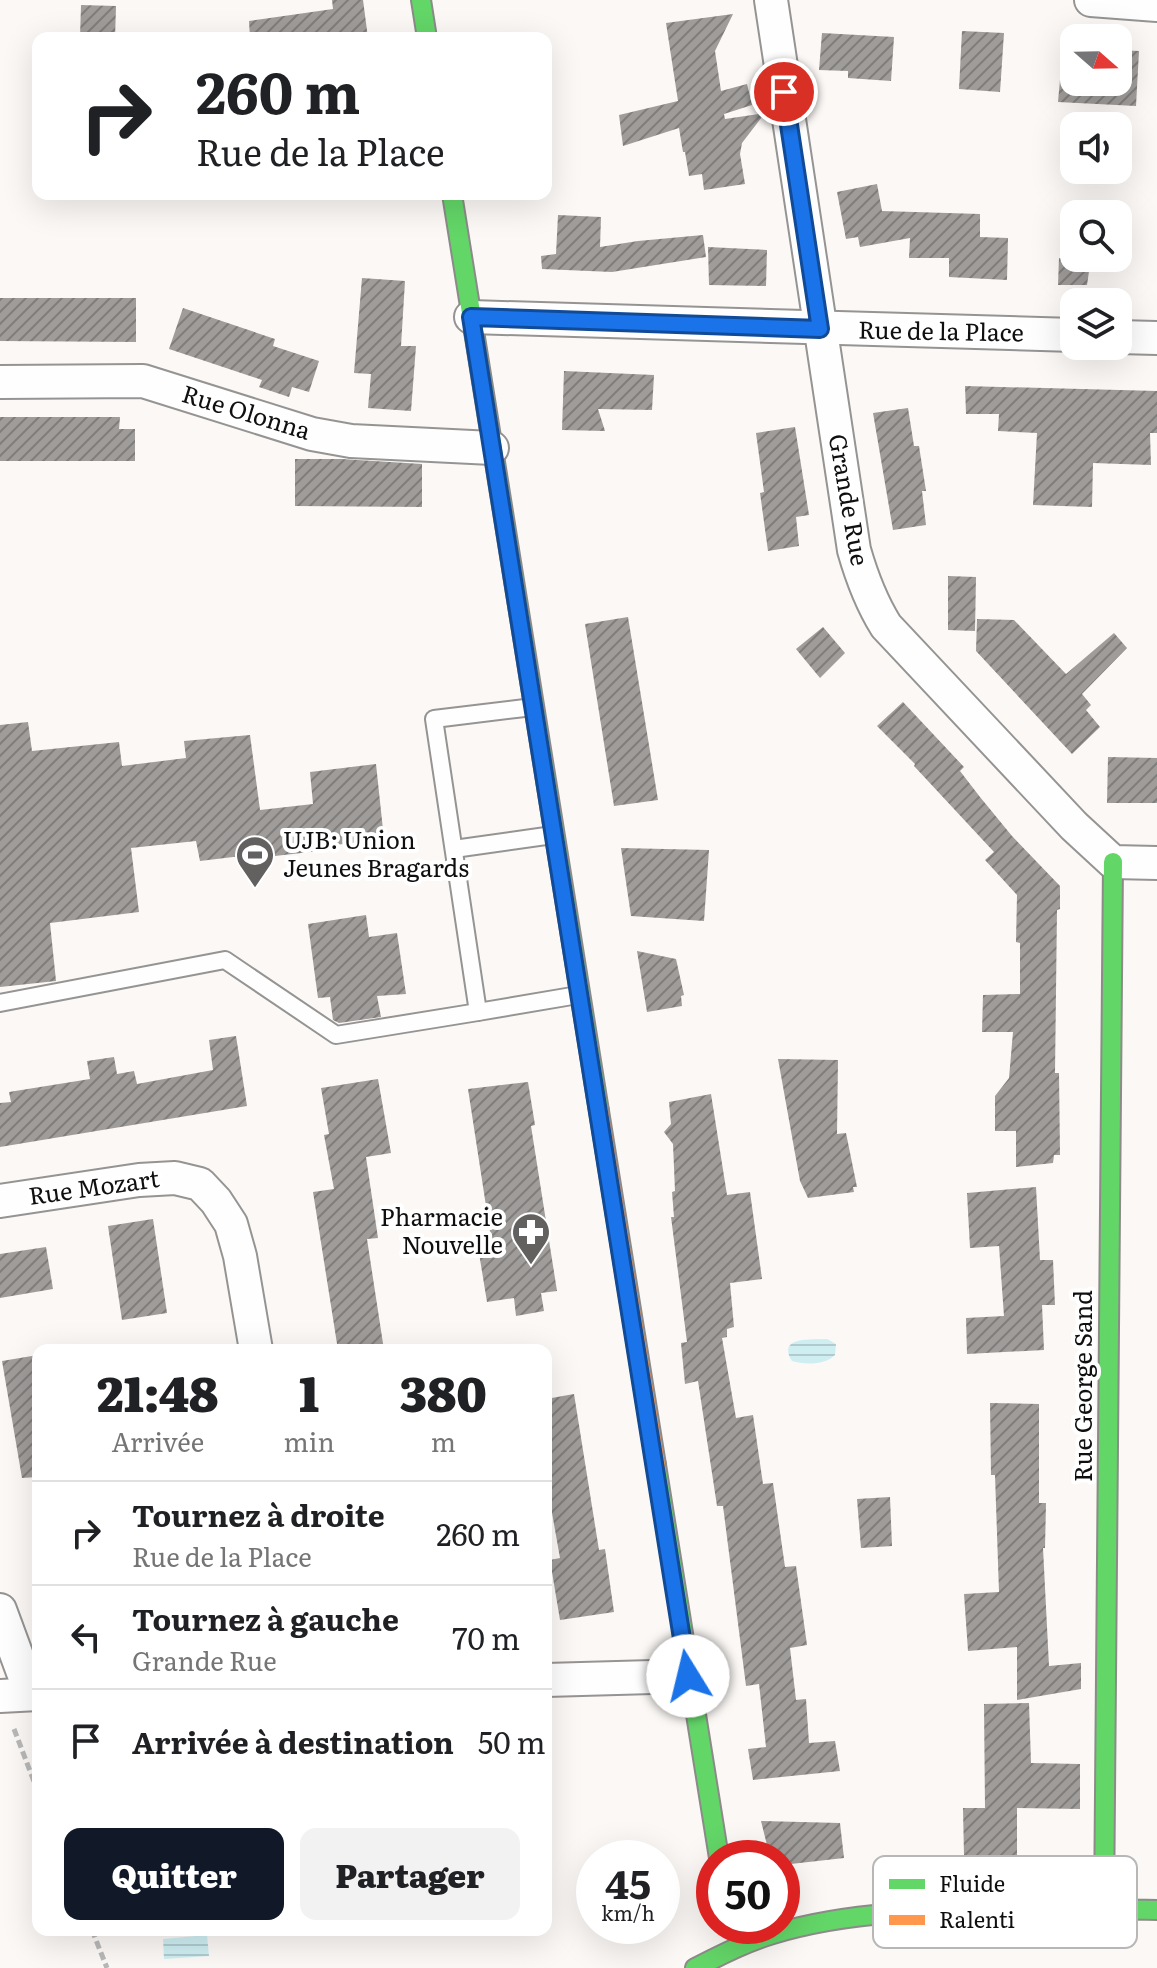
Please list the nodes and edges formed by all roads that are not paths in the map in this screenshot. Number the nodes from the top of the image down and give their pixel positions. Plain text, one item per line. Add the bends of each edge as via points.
1 (421, 0) edge
2 (771, 0) edge
3 (1091, 0) edge
4 (1157, 5) edge
5 (426, 32) edge
6 (453, 200) edge
7 (471, 317) junction
8 (820, 329) junction
9 (1060, 335) edge
10 (1132, 337) edge
11 (1157, 338) edge
12 (0, 382) edge
13 (492, 448) junction
14 (534, 707) junction
15 (554, 835) junction
16 (454, 849) junction
17 (1113, 862) junction
18 (1157, 863) edge
19 (580, 995) junction
20 (0, 1003) edge
21 (478, 1012) junction
22 (0, 1201) edge
23 (255, 1344) edge
24 (0, 1610) edge
25 (688, 1676) junction
26 (552, 1680) edge
27 (17, 1695) edge
28 (716, 1840) edge
29 (1104, 1856) edge
30 (873, 1915) edge
31 (800, 1927) edge
32 (729, 1944) edge
33 (695, 1968) edge

1 - 5 main road
2 - 8 street, Grande Rue
3 - 4 street
6 - 7 main road
7 - 8 street, Rue de la Place
7 - 13 main road
8 - 9 street, Rue de la Place
8 - 17 street, Grande Rue via 854,550 873,604 886,626
10 - 11 street
12 - 13 street, Rue Olonna via 143,381 312,434
13 - 14 main road
14 - 15 main road
14 - 16 lane via 434,719
15 - 16 lane
15 - 19 main road
16 - 21 lane
17 - 18 street
17 - 29 main road, Rue George Sand
19 - 21 lane
19 - 25 main road
20 - 21 lane via 225,960 336,1035
22 - 23 street, Rue Mozart via 139,1180 175,1178 200,1184 231,1224
24 - 27 street
25 - 26 street
25 - 28 main road
30 - 31 main road
32 - 33 main road

